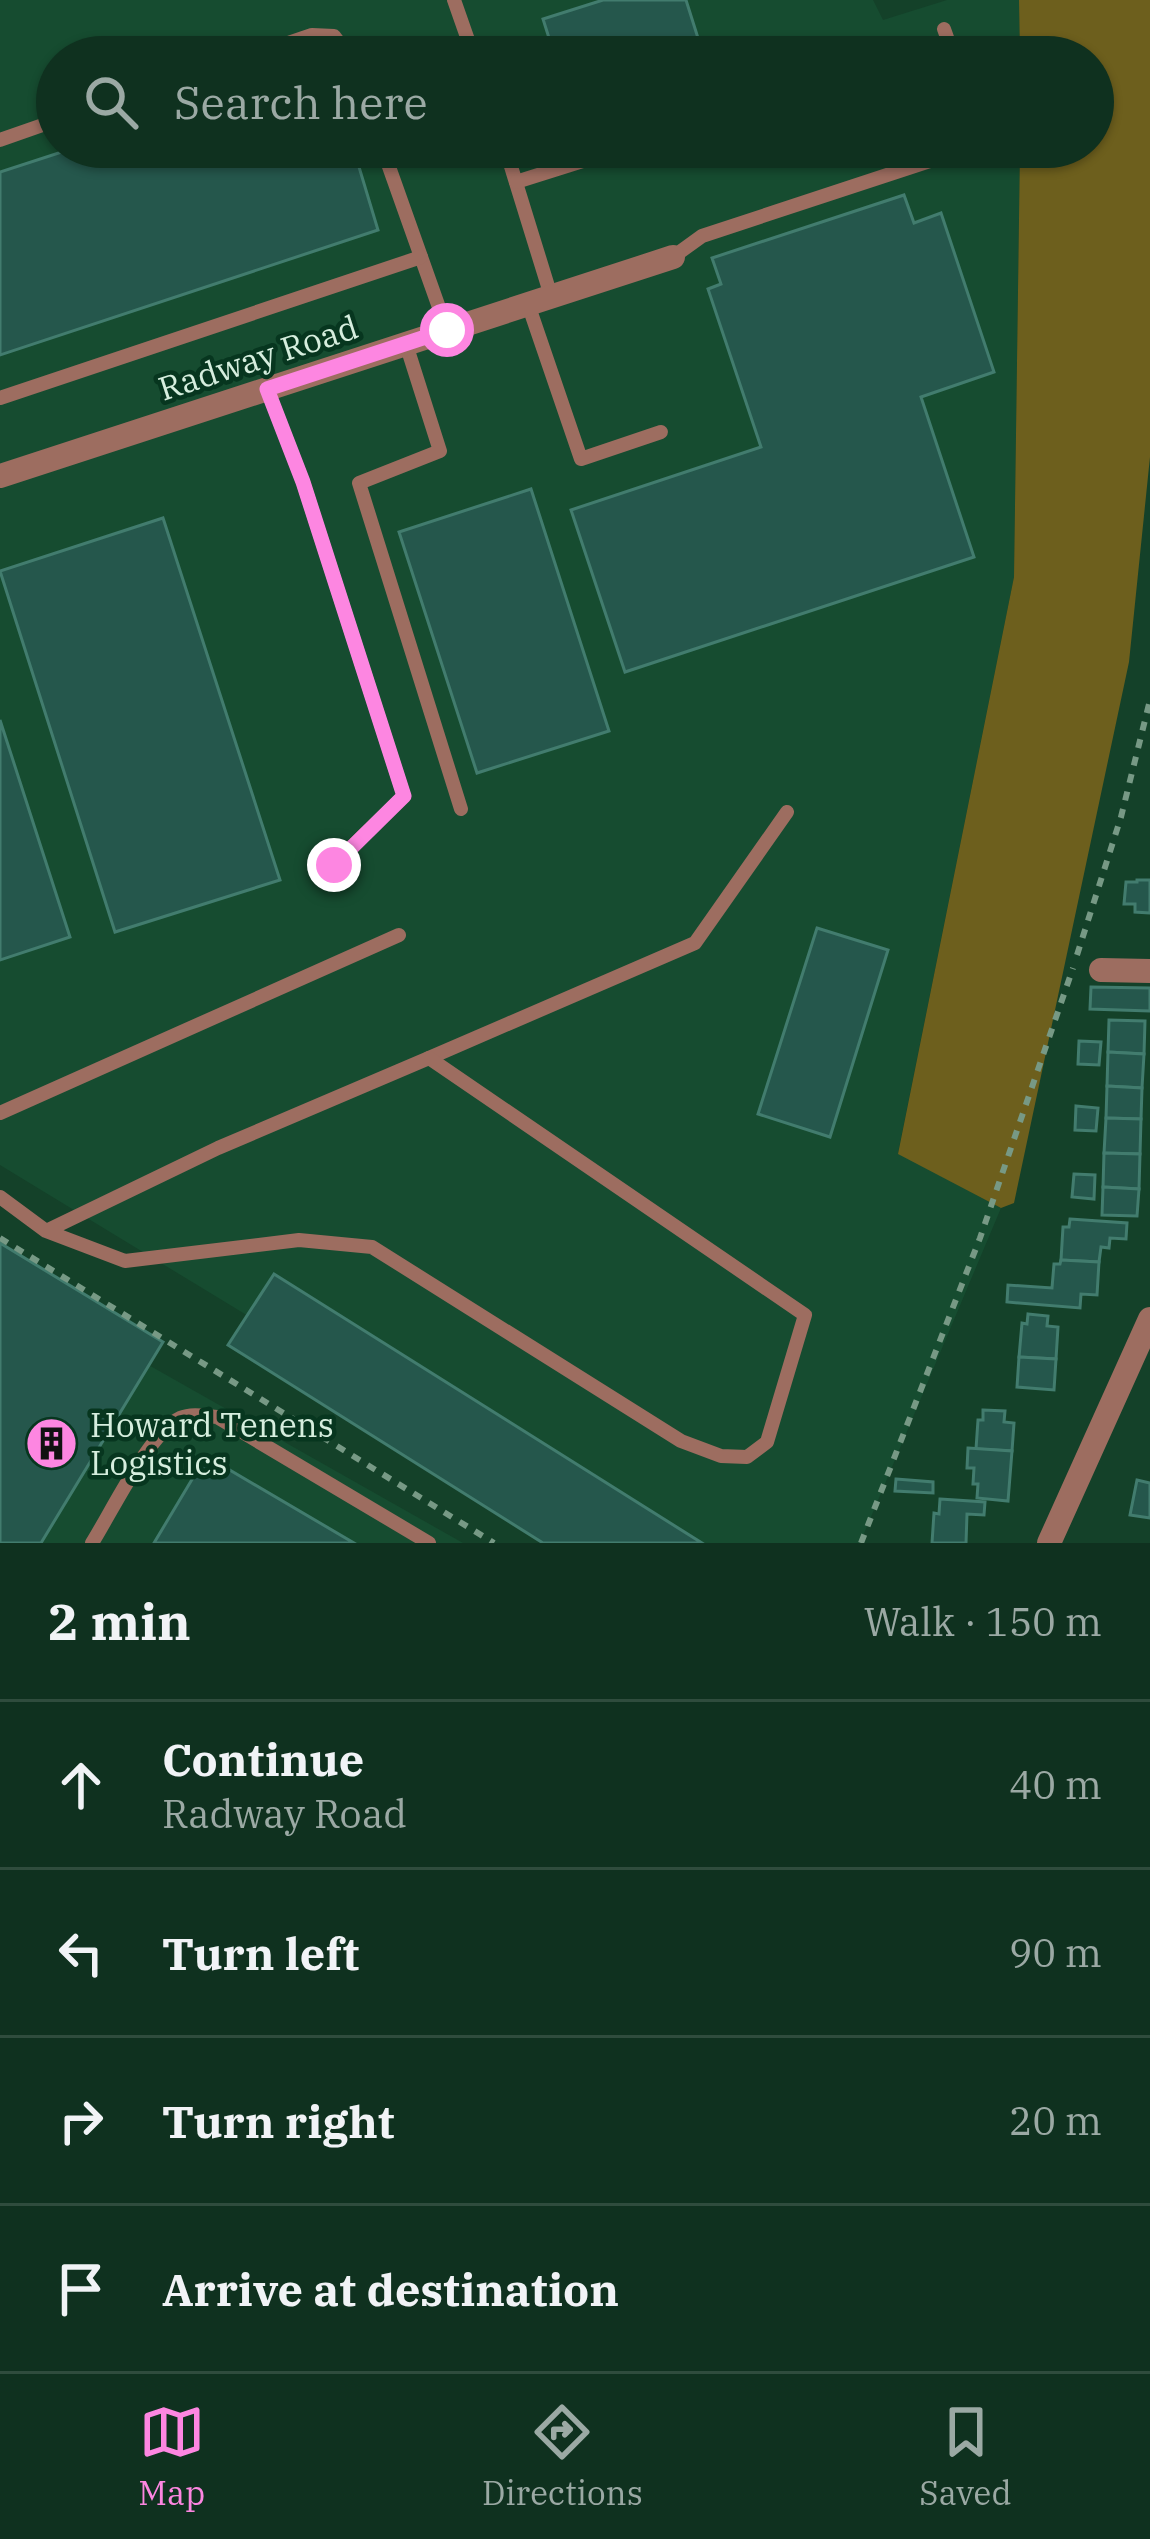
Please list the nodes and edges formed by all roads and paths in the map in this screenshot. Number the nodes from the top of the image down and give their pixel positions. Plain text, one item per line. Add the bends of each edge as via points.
1 (474, 0) edge
2 (455, 3) edge
3 (944, 29) dead end
4 (467, 36) edge
5 (946, 36) edge
6 (36, 128) edge
7 (0, 140) edge
8 (390, 168) edge
9 (512, 168) edge
10 (560, 168) edge
11 (908, 168) edge
12 (516, 182) junction
13 (421, 256) junction
14 (674, 257) joint
15 (540, 300) junction
16 (447, 330) junction
17 (406, 344) junction
18 (267, 389) junction
19 (0, 398) edge
20 (661, 432) dead end
21 (0, 476) edge
22 (1150, 700) edge
23 (461, 809) dead end
24 (788, 812) dead end
25 (334, 865) dead end
26 (399, 935) dead end
27 (1073, 968) junction
28 (1101, 970) joint
29 (1150, 971) edge
30 (429, 1058) junction
31 (0, 1113) edge
32 (0, 1197) edge
33 (46, 1231) junction
34 (0, 1238) edge
35 (1150, 1319) edge
36 (92, 1543) edge
37 (429, 1543) edge
38 (494, 1543) edge
39 (861, 1543) edge
40 (1049, 1543) edge

1 - 2 lane
2 - 4 lane
3 - 5 lane
6 - 7 lane
8 - 13 lane
9 - 12 lane
10 - 12 lane
11 - 14 lane via 702,236
12 - 15 lane
13 - 16 lane
13 - 19 lane
14 - 15 street, Radway Road
15 - 16 street, Radway Road
15 - 20 lane via 581,459
16 - 17 street, Radway Road
17 - 18 street, Radway Road
17 - 23 lane via 440,451 359,483
18 - 21 street, Radway Road
18 - 25 lane via 404,796
22 - 27 path
24 - 30 lane via 695,943
26 - 31 lane
27 - 28 path
27 - 39 path via 980,1238
28 - 29 street
30 - 33 lane
30 - 33 lane via 805,1315 766,1442 747,1456 721,1456 681,1441 372,1247 299,1240 125,1261
32 - 33 lane
34 - 38 path
35 - 40 street
36 - 37 lane via 154,1440 169,1424 197,1415 218,1417

